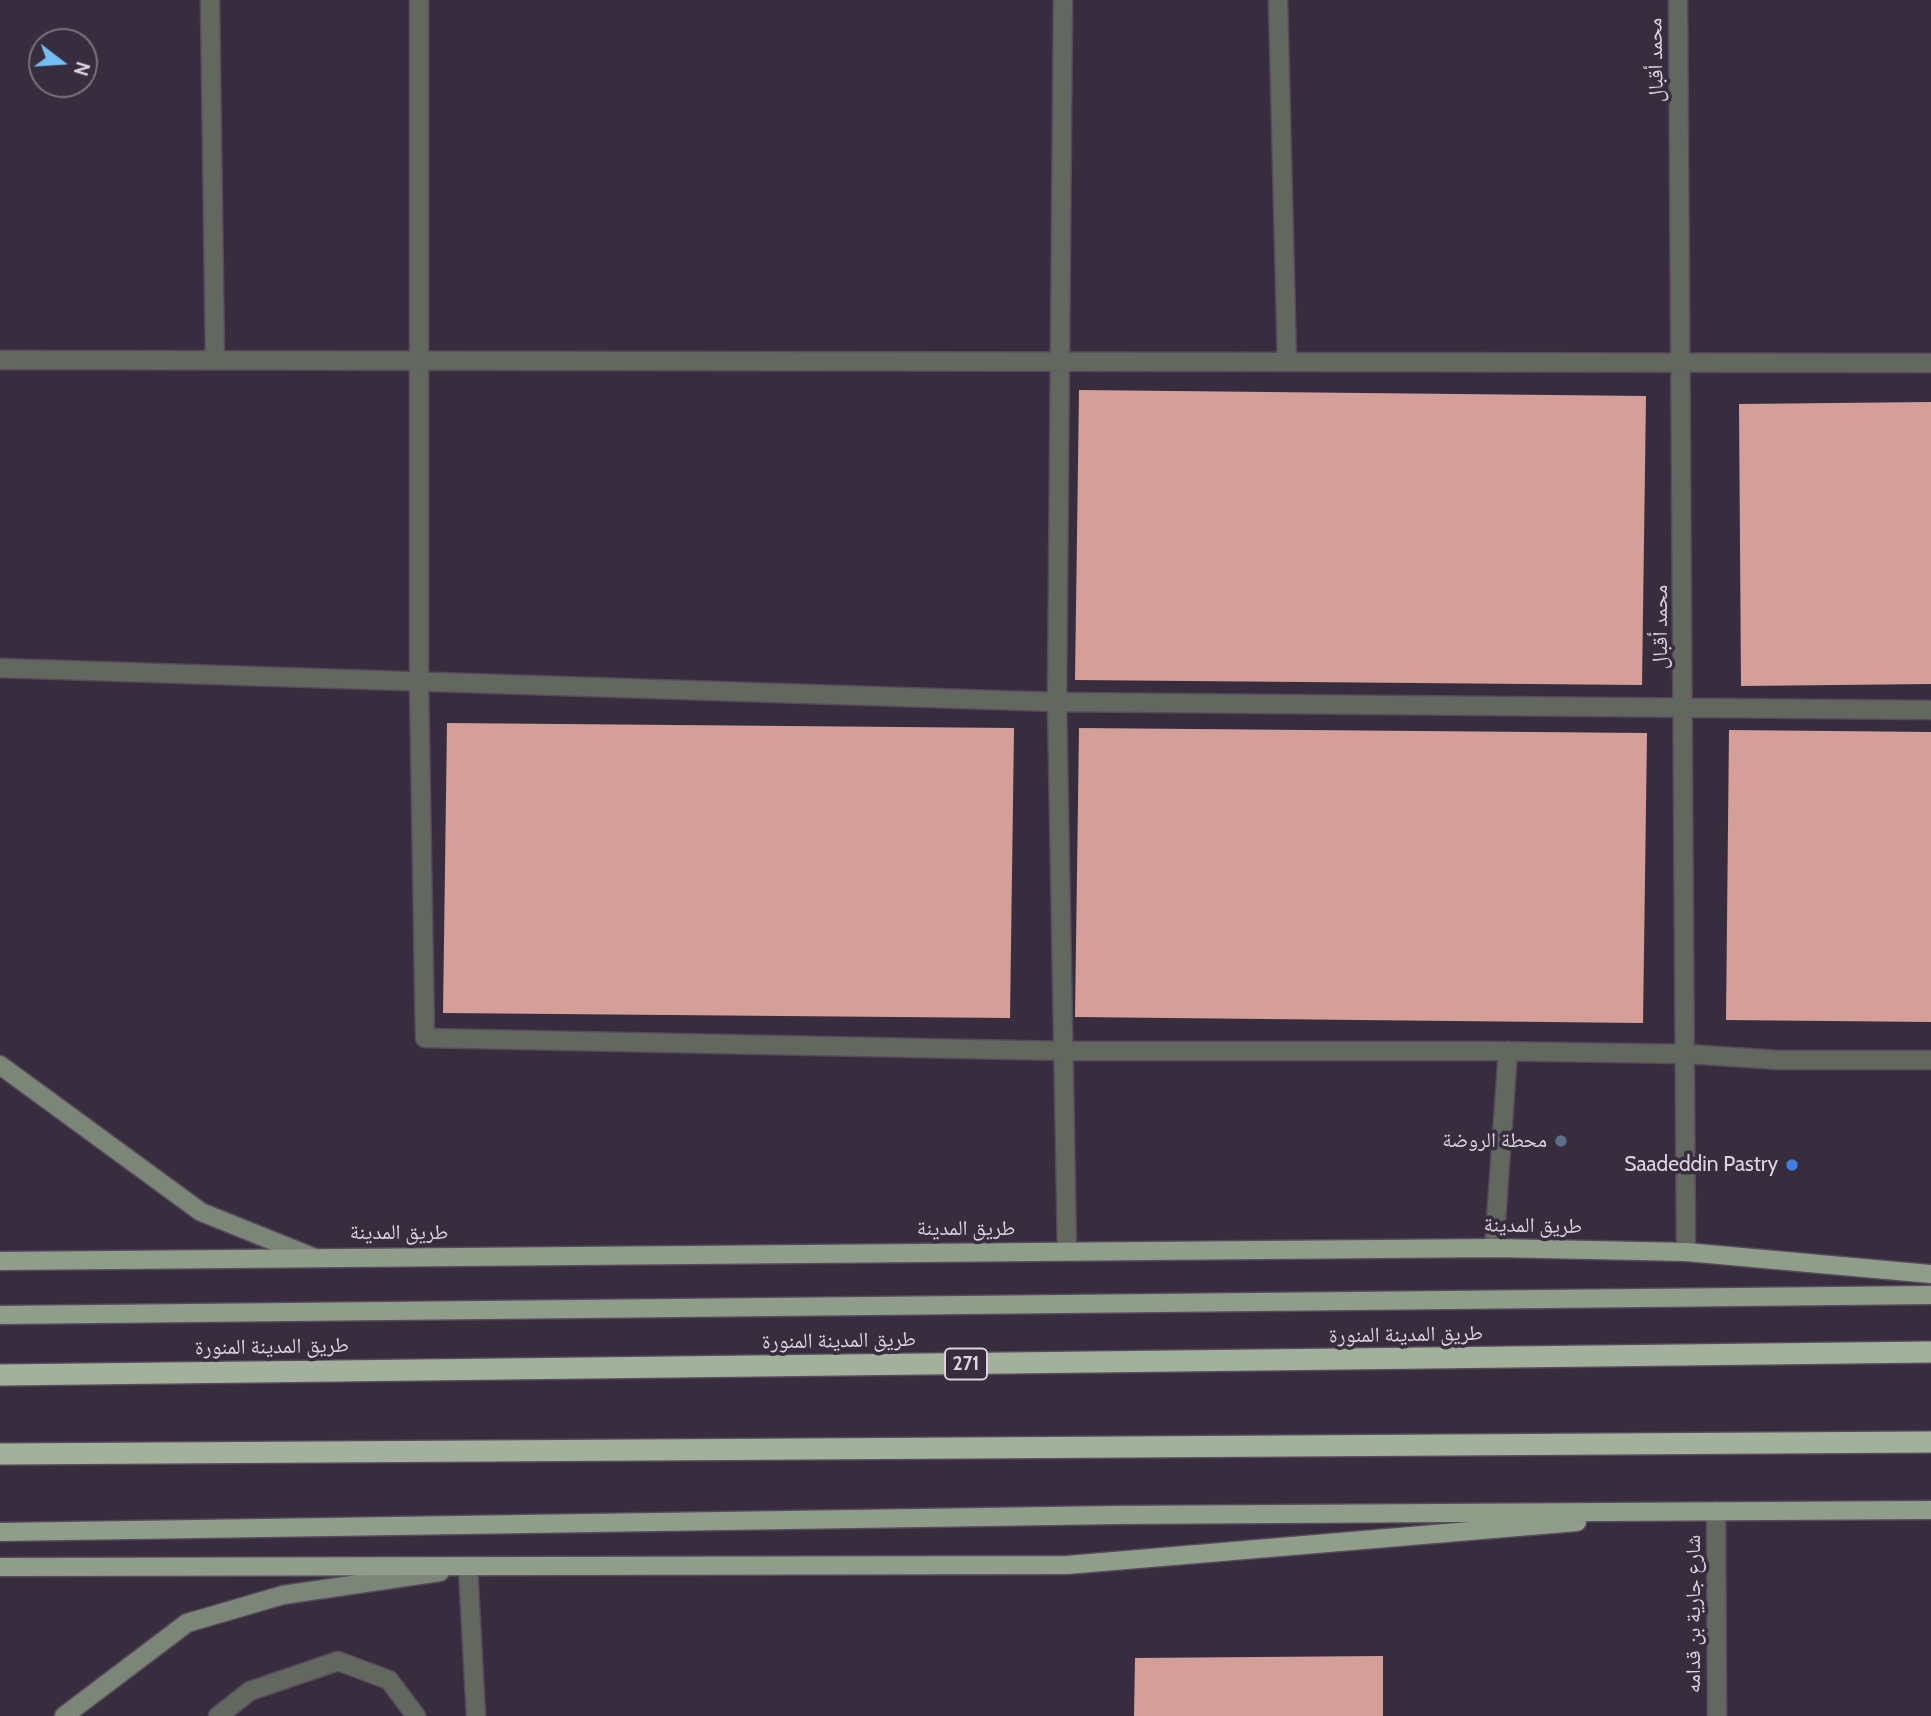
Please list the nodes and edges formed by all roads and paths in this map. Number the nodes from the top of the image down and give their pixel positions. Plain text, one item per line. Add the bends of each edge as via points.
1 (210, 0) edge
2 (419, 0) edge
3 (1063, 0) edge
4 (1278, 0) edge
5 (1678, 0) edge
6 (0, 360) edge
7 (215, 360) junction
8 (422, 361) junction
9 (1062, 362) junction
10 (1287, 362) junction
11 (1681, 362) junction
12 (1931, 363) edge
13 (0, 668) edge
14 (419, 683) junction
15 (1057, 702) junction
16 (1684, 708) junction
17 (1931, 710) edge
18 (1066, 1051) junction
19 (1507, 1051) junction
20 (1687, 1054) junction
21 (1931, 1060) edge
22 (0, 1065) edge
23 (1494, 1248) junction
24 (1067, 1251) junction
25 (1686, 1252) junction
26 (313, 1257) junction
27 (0, 1261) edge
28 (1931, 1274) edge
29 (1931, 1295) edge
30 (0, 1315) edge
31 (1931, 1352) edge
32 (0, 1375) edge
33 (1931, 1442) edge
34 (0, 1454) edge
35 (1931, 1510) edge
36 (1716, 1511) junction
37 (0, 1532) edge
38 (0, 1567) edge
39 (468, 1568) junction
40 (64, 1716) edge
41 (218, 1716) edge
42 (416, 1716) edge
43 (476, 1716) edge
44 (1717, 1716) edge

1 - 7 street
2 - 8 street
3 - 9 street
4 - 10 street
5 - 11 street, محمد أقبال
6 - 7 street
7 - 8 street
8 - 9 street
8 - 14 street
9 - 10 street
9 - 15 street
10 - 11 street
11 - 12 street
11 - 16 street, محمد أقبال
13 - 14 street
14 - 15 street
14 - 18 street via 425,1038
15 - 16 street
15 - 18 street
16 - 17 street
16 - 20 street, محمد أقبال
18 - 19 street
18 - 24 street
19 - 20 street
19 - 23 street
20 - 21 street via 1779,1060
20 - 25 street, محمد أقبال
22 - 26 street via 201,1212
23 - 24 main road, طريق المدينة
23 - 25 main road, طريق المدينة
24 - 26 main road, طريق المدينة
25 - 28 main road, طريق المدينة
26 - 27 main road, طريق المدينة
29 - 30 main road
31 - 32 highway, طريق المدينة المنورة / 271
33 - 34 highway
35 - 36 main road
36 - 37 main road
36 - 39 main road via 1067,1565
36 - 44 street, شارع جارية بن قدامه
38 - 39 main road
39 - 40 street via 283,1595 187,1623
39 - 43 street
41 - 42 street via 250,1691 338,1661 389,1680

